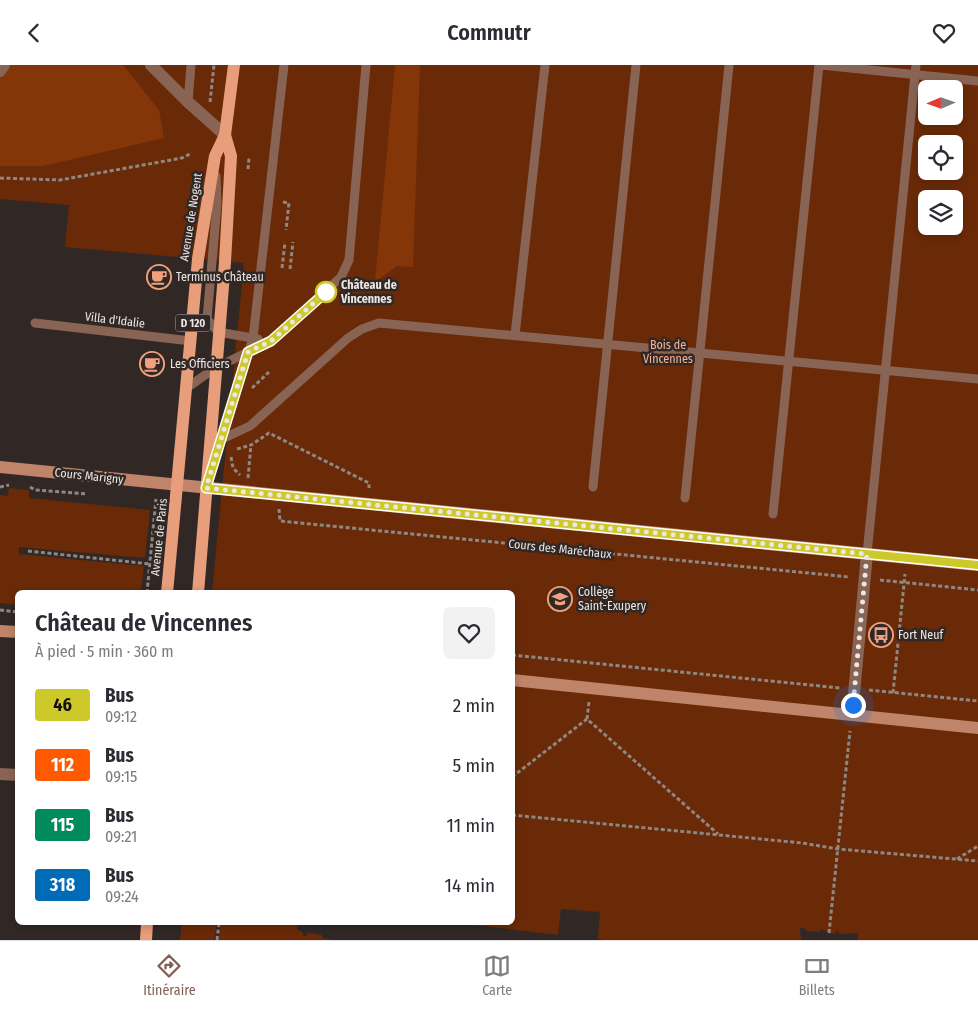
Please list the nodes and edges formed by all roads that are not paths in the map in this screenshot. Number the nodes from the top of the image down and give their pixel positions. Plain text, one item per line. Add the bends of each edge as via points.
1 (4, 65) edge
2 (151, 65) edge
3 (165, 65) edge
4 (191, 65) edge
5 (234, 65) edge
6 (284, 65) edge
7 (366, 65) edge
8 (545, 65) edge
9 (636, 65) edge
10 (729, 65) edge
11 (820, 65) edge
12 (916, 65) edge
13 (0, 71) edge
14 (915, 75) junction
15 (163, 79) junction
16 (978, 81) edge
17 (188, 102) junction
18 (225, 135) junction
19 (215, 156) junction
20 (35, 323) dead end
21 (218, 332) junction
22 (515, 335) junction
23 (253, 338) junction
24 (191, 341) junction
25 (271, 341) junction
26 (607, 344) junction
27 (248, 352) junction
28 (700, 353) junction
29 (788, 361) junction
30 (216, 368) junction
31 (885, 370) junction
32 (978, 379) edge
33 (188, 387) junction
34 (216, 439) junction
35 (0, 467) edge
36 (178, 485) junction
37 (593, 487) dead end
38 (206, 488) junction
39 (685, 498) dead end
40 (774, 514) dead end
41 (867, 554) junction
42 (978, 565) edge
43 (167, 590) edge
44 (198, 590) edge
45 (0, 631) edge
46 (15, 632) edge
47 (515, 680) edge
48 (852, 715) junction
49 (978, 728) edge
50 (0, 774) edge
51 (15, 775) edge
52 (147, 925) edge
53 (146, 940) edge

1 - 13 street
2 - 15 street
3 - 15 lane
4 - 17 lane
5 - 18 main road, Avenue de Nogent / D 120
6 - 23 lane
7 - 25 lane via 349,261 341,277
8 - 22 lane
9 - 26 lane
10 - 28 lane
11 - 14 lane
11 - 29 lane
12 - 14 lane
14 - 16 lane
14 - 31 lane
15 - 17 street
17 - 18 street
18 - 19 main road, Avenue de Nogent / D 120
18 - 21 main road, Avenue de Nogent / D 120 via 231,156
19 - 21 lane via 217,204 206,319
19 - 24 main road, Avenue de Nogent / D 120 via 198,259
20 - 24 lane, Villa d'Idalie
21 - 23 lane
21 - 30 main road, Avenue de Nogent / D 120
22 - 26 lane
22 - 34 lane via 379,323 362,329 250,426
23 - 25 lane
23 - 27 lane
24 - 33 main road, Avenue de Nogent / D 120
25 - 27 lane
26 - 28 lane
26 - 37 lane
27 - 30 lane
27 - 34 lane
28 - 29 lane
28 - 39 lane
29 - 31 lane
29 - 40 lane
30 - 33 lane
30 - 34 main road, Avenue de Nogent / D 120
31 - 32 lane
31 - 41 lane
33 - 36 main road, Avenue de Nogent / D 120
34 - 38 main road, Avenue de Nogent / D 120
35 - 36 street, Cours Marigny
36 - 38 street, Cours Marigny
36 - 43 main road, Avenue de Paris / D 120
38 - 41 street, Cours des Maréchaux
38 - 44 main road, D 120
41 - 42 street, Cours des Maréchaux
41 - 48 street
45 - 46 street
47 - 48 street
48 - 49 street
50 - 51 street
52 - 53 main road

